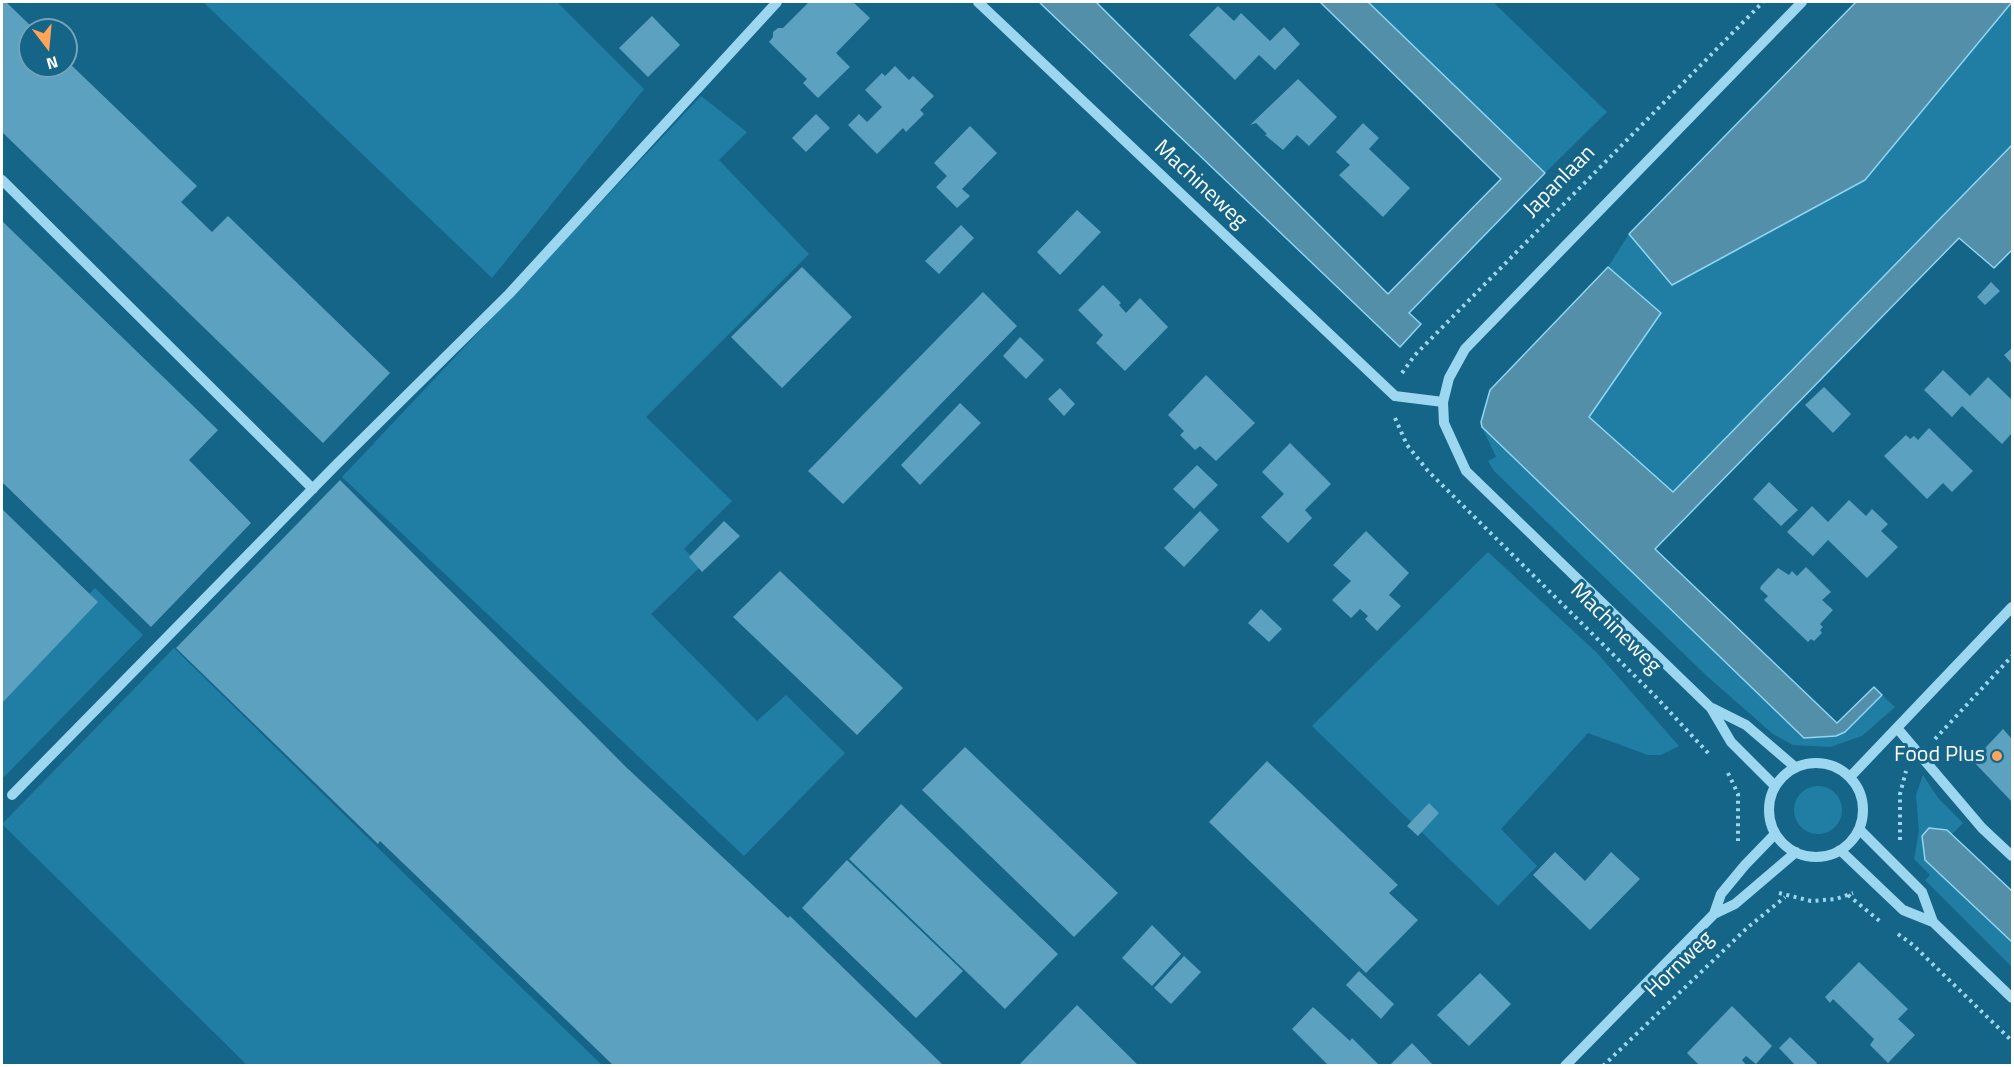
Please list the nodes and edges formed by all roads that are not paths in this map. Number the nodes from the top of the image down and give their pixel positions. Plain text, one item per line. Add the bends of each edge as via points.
1 (777, 2) edge
2 (978, 2) edge
3 (1802, 2) edge
4 (2, 180) edge
5 (1443, 402) junction
6 (313, 489) junction
7 (2013, 607) edge
8 (1711, 708) junction
9 (1897, 728) junction
10 (1795, 768) junction
11 (1850, 777) junction
12 (1775, 786) junction
13 (12, 795) dead end
14 (1859, 829) junction
15 (1775, 834) junction
16 (1840, 850) junction
17 (1796, 852) junction
18 (2013, 856) edge
19 (1714, 914) junction
20 (1933, 922) junction
21 (2013, 998) edge
22 (1565, 1065) edge

1 - 6 street via 509,294
2 - 5 street, Machineweg via 1395,396
3 - 5 street via 1465,349 1449,378
4 - 6 street
5 - 8 street, Machineweg via 1444,423 1466,471
6 - 13 street
7 - 9 street
8 - 10 street, Machineweg via 1746,725
8 - 12 street, Machineweg via 1731,742
9 - 11 street
9 - 18 street via 1982,828
10 - 11 street via 1824,763
10 - 12 street
11 - 14 street via 1860,793 1863,810
12 - 15 street via 1768,810
14 - 16 street
14 - 20 street via 1922,892
15 - 17 street
15 - 19 street, Hornweg via 1721,894
16 - 17 street via 1811,857
16 - 20 street via 1903,910
17 - 19 street, Hornweg via 1735,904
19 - 22 street, Hornweg
20 - 21 street

